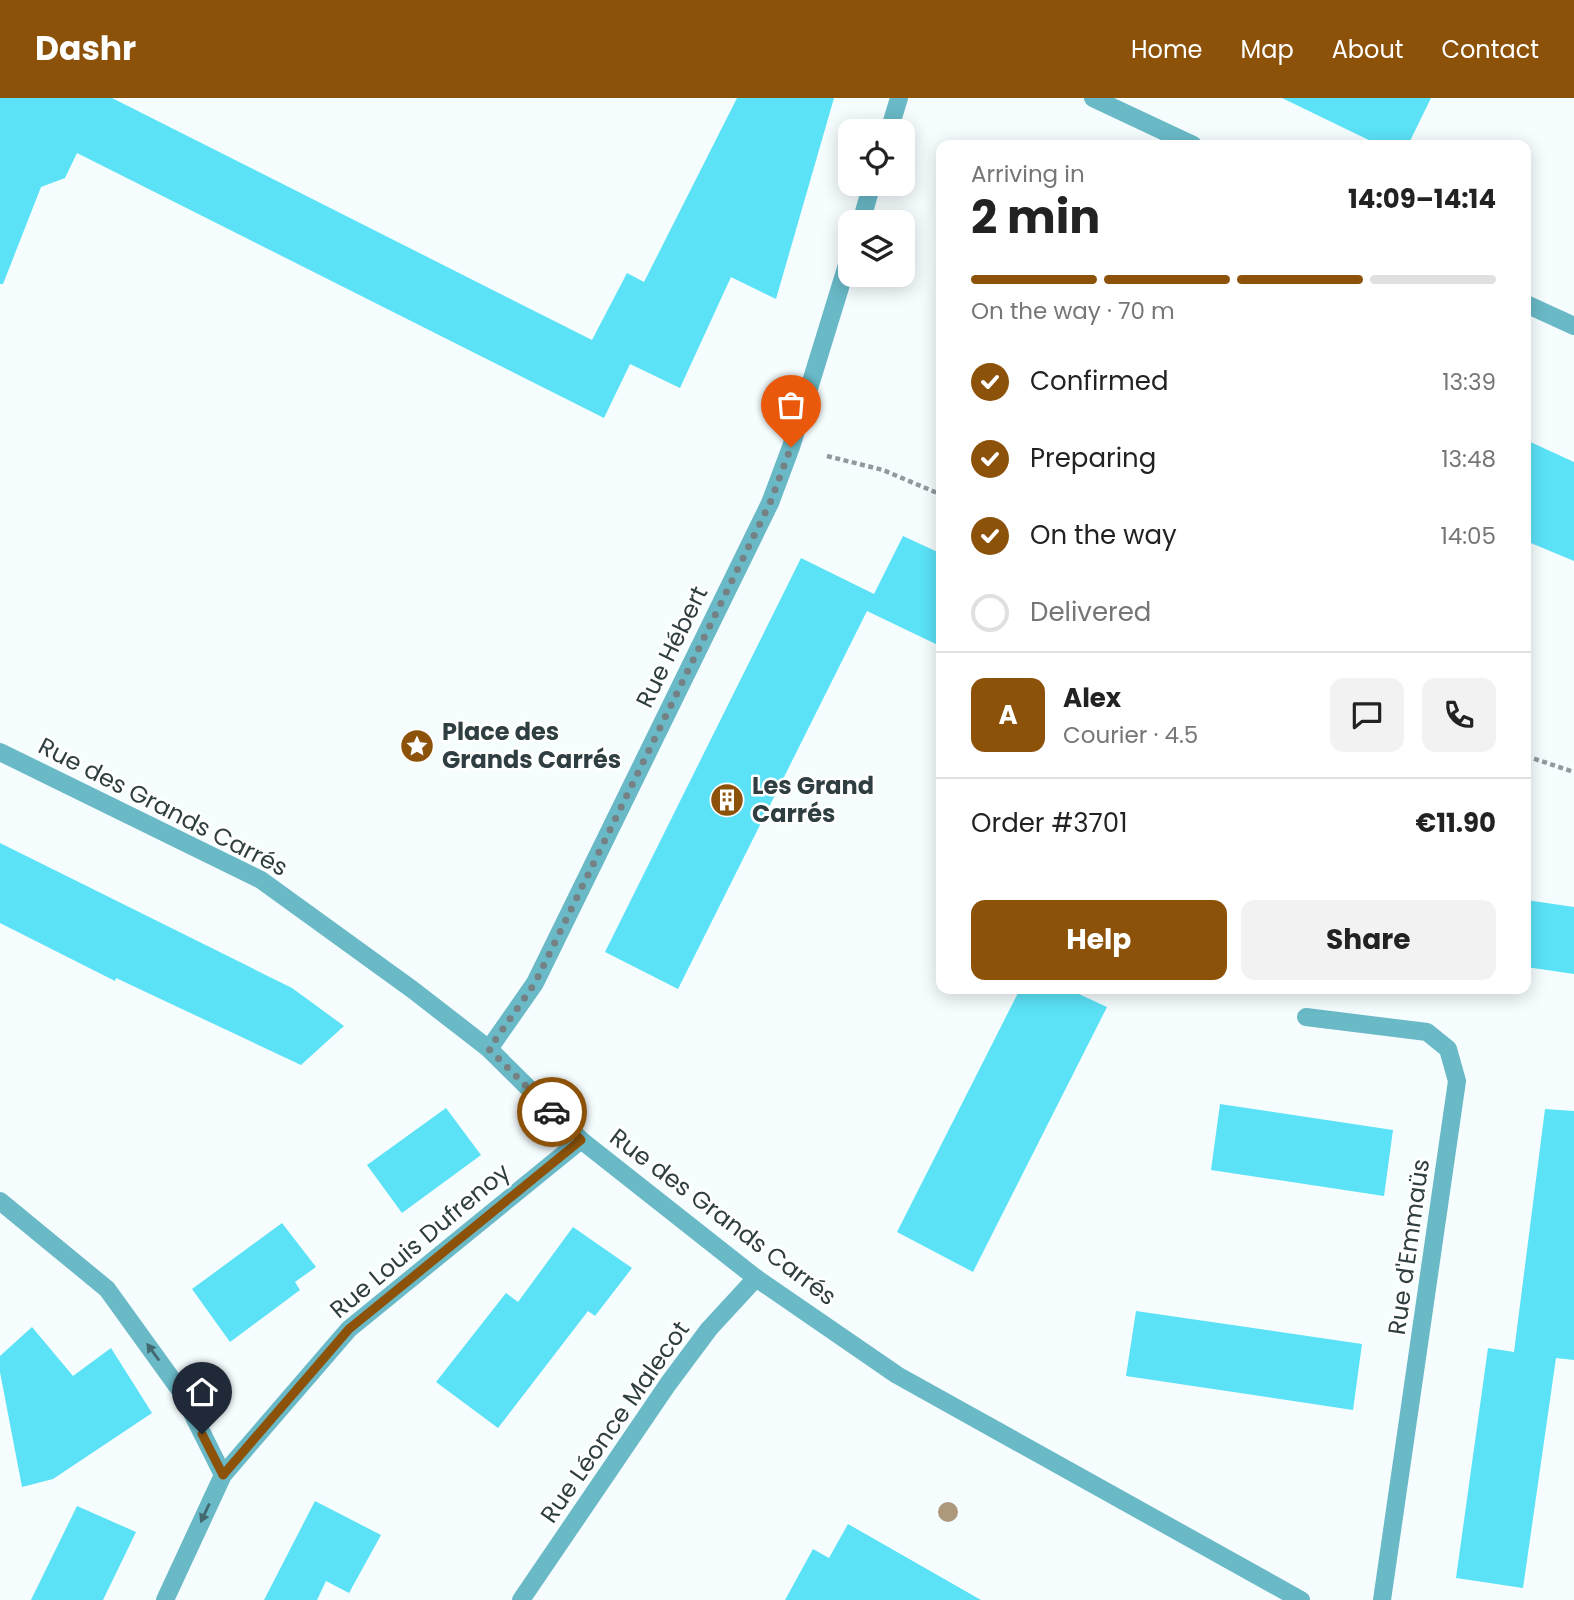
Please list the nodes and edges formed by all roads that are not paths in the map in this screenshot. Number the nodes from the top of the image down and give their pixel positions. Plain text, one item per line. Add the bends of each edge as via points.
1 (899, 98) edge
2 (1093, 98) edge
3 (893, 119) edge
4 (1176, 140) edge
5 (840, 287) edge
6 (1531, 306) edge
7 (1574, 326) edge
8 (0, 751) edge
9 (1306, 1017) dead end
10 (489, 1049) junction
11 (581, 1140) junction
12 (0, 1201) edge
13 (756, 1278) junction
14 (223, 1475) junction
15 (166, 1600) edge
16 (521, 1600) edge
17 (1301, 1600) edge
18 (1382, 1600) edge

1 - 3 street
2 - 4 street
5 - 10 street, Rue Hébert via 770,503 535,983
6 - 7 street
8 - 10 street, Rue des Grands Carrés via 261,880
9 - 18 street, Rue d'Emmaüs via 1427,1032 1448,1049 1457,1082
10 - 11 street, Rue des Grands Carrés
11 - 13 street, Rue des Grands Carrés
11 - 14 street, Rue Louis Dufrenoy via 349,1329
14 -> 12 street via 182,1392 107,1289
13 - 16 street, Rue Léonce Malecot via 709,1329 668,1384
13 - 17 street, Rue des Grands Carrés via 908,1381
14 -> 15 street, Rue Louis Dufrenoy

